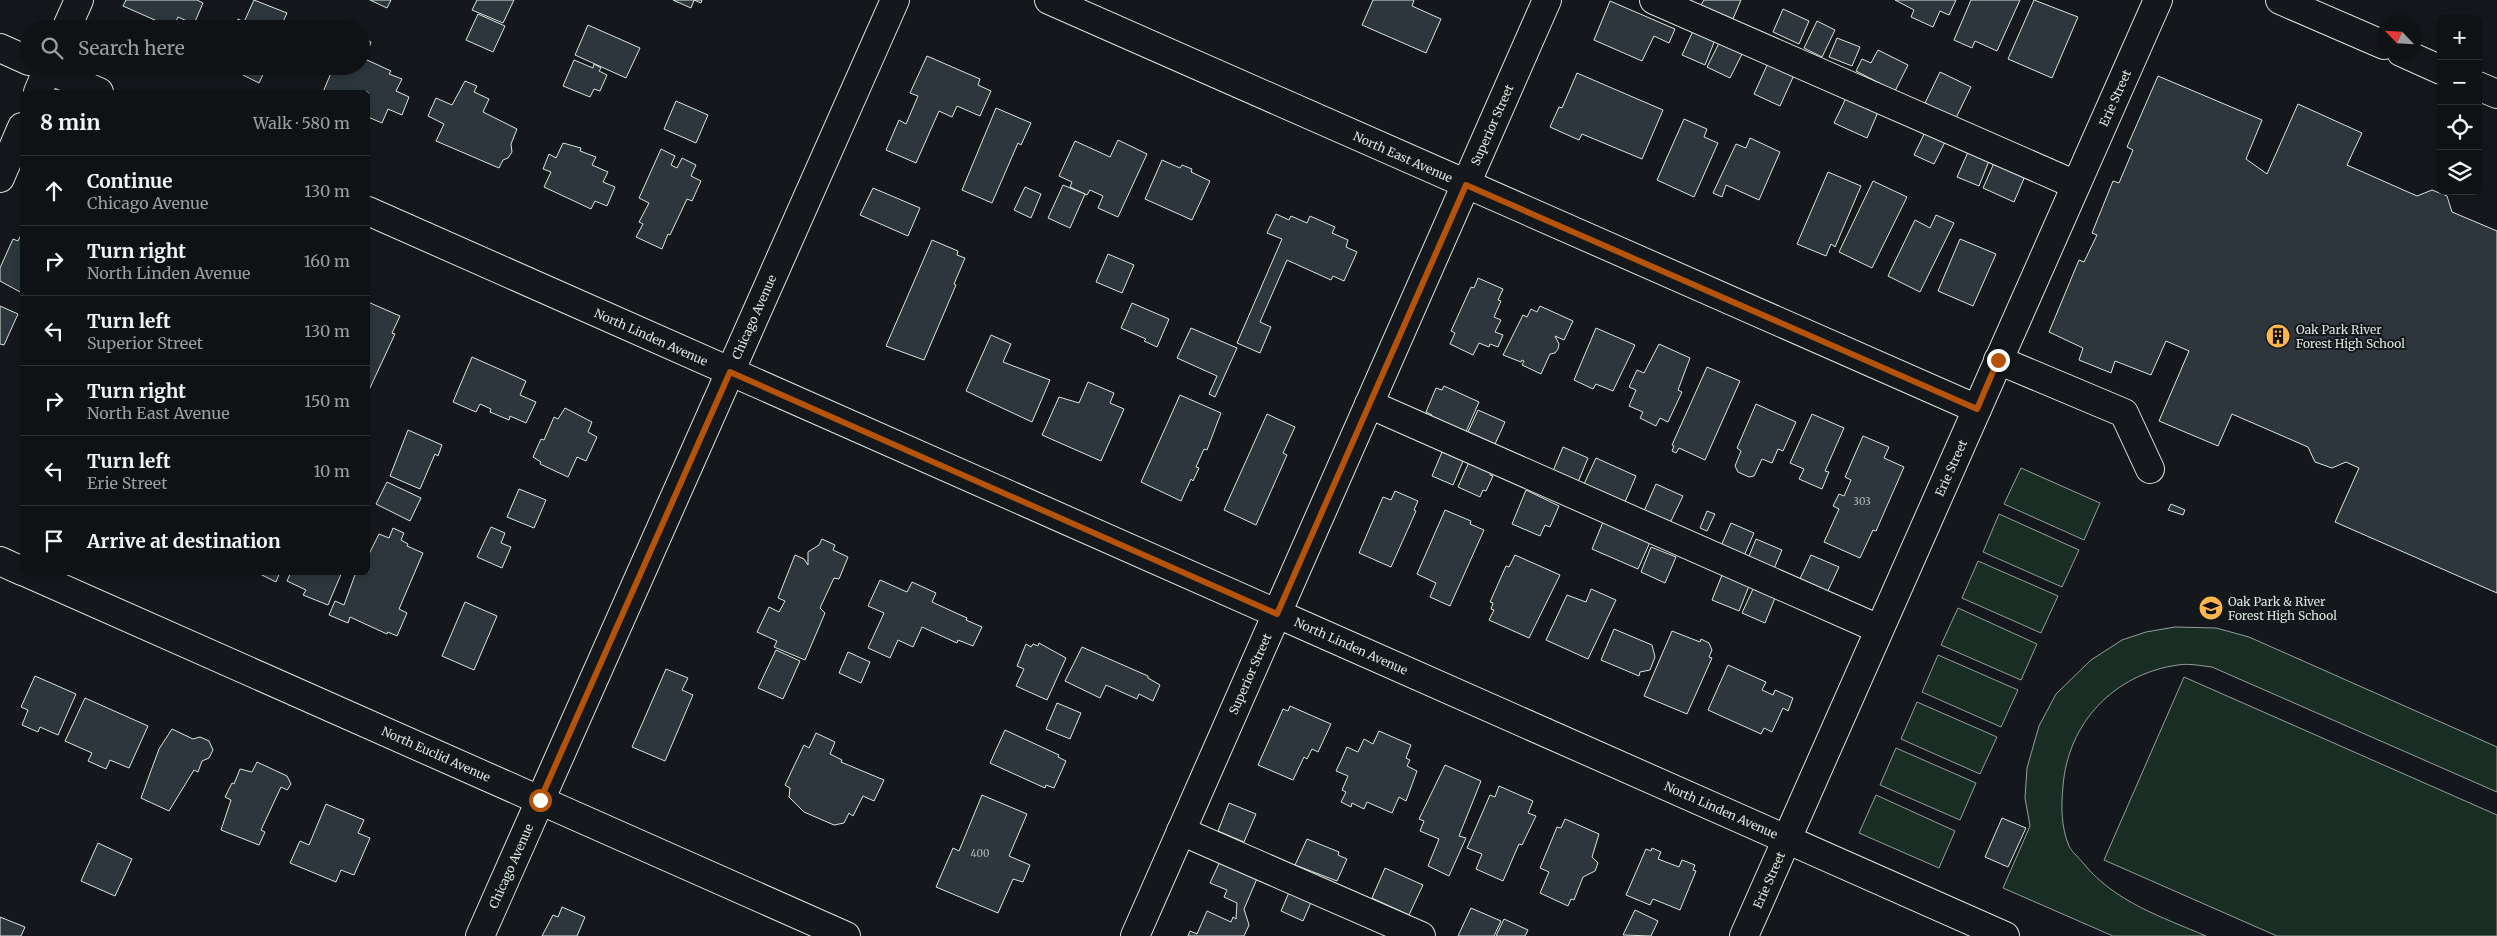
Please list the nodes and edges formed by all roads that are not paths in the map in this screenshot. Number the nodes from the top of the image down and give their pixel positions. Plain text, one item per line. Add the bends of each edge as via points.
1 (79, 0) edge
2 (895, 0) edge
3 (1049, 0) edge
4 (1547, 0) edge
5 (1654, 0) edge
6 (2158, 0) edge
7 (2280, 0) edge
8 (70, 20) edge
9 (2377, 42) edge
10 (0, 48) edge
11 (20, 59) edge
12 (2419, 60) edge
13 (2437, 68) edge
14 (52, 75) edge
15 (2482, 88) edge
16 (93, 90) edge
17 (2497, 94) edge
18 (20, 132) edge
19 (0, 178) edge
20 (1466, 185) junction
21 (2076, 185) junction
22 (370, 212) edge
23 (1998, 360) junction
24 (730, 372) junction
25 (1369, 404) junction
26 (1977, 409) junction
27 (2150, 469) dead end
28 (0, 561) edge
29 (20, 570) edge
30 (31, 575) edge
31 (1277, 614) junction
32 (1879, 629) junction
33 (540, 800) junction
34 (1181, 831) junction
35 (1786, 839) junction
36 (480, 936) edge
37 (846, 936) edge
38 (1135, 936) edge
39 (1421, 936) edge
40 (1744, 936) edge
41 (2005, 936) edge

1 - 8 street
2 - 24 street, Chicago Avenue
3 - 20 street, North East Avenue
4 - 20 street, Superior Street
5 - 21 street
6 - 21 street, Erie Street
7 - 9 street
10 - 11 street
12 - 13 street
14 - 16 street
15 - 17 street
18 - 19 street
20 - 25 street, Superior Street
20 - 26 street, North East Avenue
21 - 23 street, Erie Street
22 - 24 street, North Linden Avenue
23 - 26 street, Erie Street
23 - 27 street via 2124,413
24 - 31 street, North Linden Avenue
24 - 33 street, Chicago Avenue
25 - 31 street, Superior Street
25 - 32 street
26 - 32 street, Erie Street
28 - 29 street, North Euclid Avenue
30 - 33 street, North Euclid Avenue
31 - 34 street, Superior Street
31 - 35 street, North Linden Avenue
32 - 35 street, Erie Street
33 - 36 street, Chicago Avenue
33 - 37 street, North Euclid Avenue
34 - 38 street, Superior Street
34 - 39 street
35 - 40 street, Erie Street
35 - 41 street, North Linden Avenue

